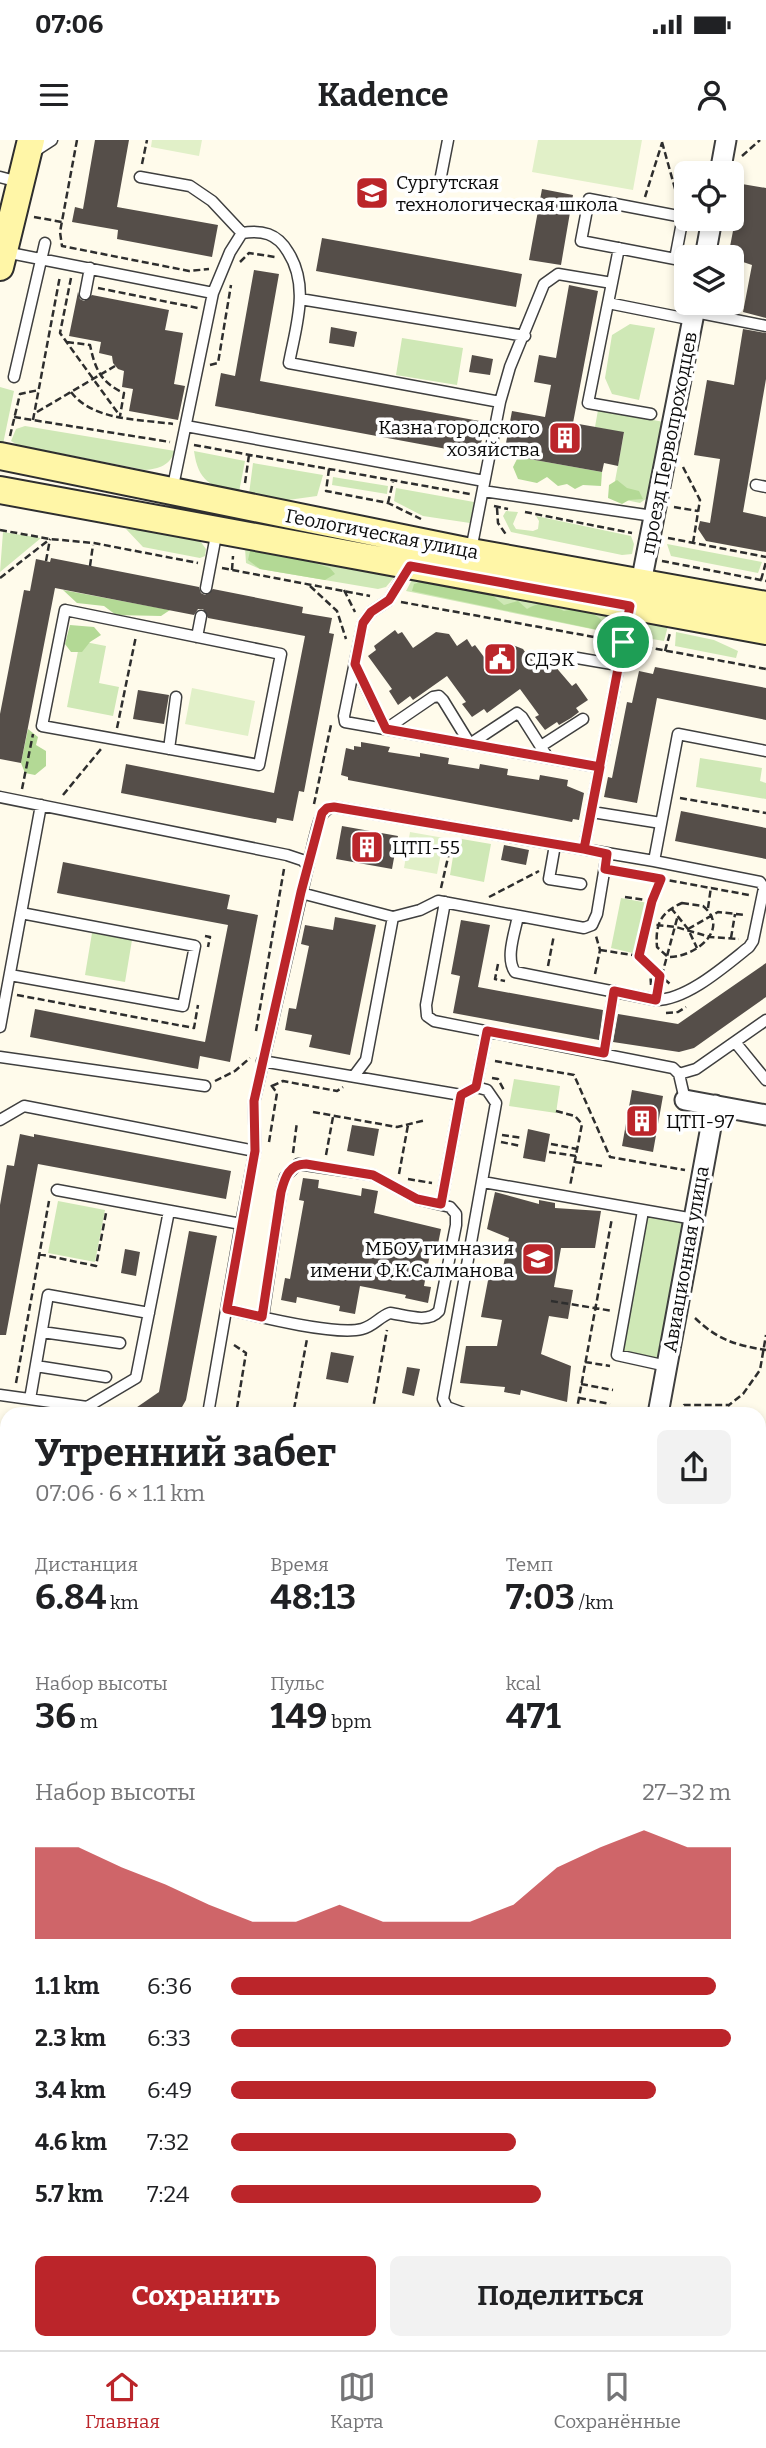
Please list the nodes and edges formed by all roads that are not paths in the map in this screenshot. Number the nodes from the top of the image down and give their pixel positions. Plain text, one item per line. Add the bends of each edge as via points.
1 (52, 140) edge
2 (448, 140) edge
3 (726, 140) edge
4 (30, 147) edge
5 (722, 161) edge
6 (441, 176) dead end
7 (140, 177) road end
8 (11, 180) edge
9 (242, 233) junction
10 (44, 243) dead end
11 (619, 248) junction
12 (3, 259) edge
13 (42, 259) junction
14 (90, 268) junction
15 (612, 283) junction
16 (86, 289) road end
17 (213, 293) junction
18 (300, 299) junction
19 (608, 303) junction
20 (674, 310) edge
21 (694, 315) edge
22 (710, 315) edge
23 (766, 326) edge
24 (524, 336) junction
25 (14, 377) dead end
26 (500, 402) junction
27 (651, 414) dead end
28 (185, 419) junction
29 (0, 456) edge
30 (0, 490) edge
31 (483, 490) junction
32 (172, 492) junction
33 (662, 511) junction
34 (217, 529) junction
35 (473, 541) junction
36 (410, 566) junction
37 (639, 583) junction
38 (206, 588) dead end
39 (763, 592) edge
40 (201, 616) dead end
41 (766, 631) edge
42 (197, 637) junction
43 (577, 657) dead end
44 (355, 664) junction
45 (618, 665) junction
46 (176, 697) dead end
47 (583, 719) dead end
48 (386, 729) junction
49 (470, 744) junction
50 (541, 746) junction
51 (169, 749) junction
52 (766, 751) edge
53 (548, 758) junction
54 (600, 767) junction
55 (0, 797) edge
56 (41, 805) junction
57 (592, 812) junction
58 (661, 823) junction
59 (555, 845) junction
60 (584, 849) junction
61 (607, 854) junction
62 (654, 861) junction
63 (308, 866) junction
64 (581, 884) dead end
65 (301, 892) junction
66 (442, 901) junction
67 (21, 913) junction
68 (519, 916) junction
69 (393, 917) junction
70 (10, 975) junction
71 (614, 991) junction
72 (766, 1020) edge
73 (0, 1027) edge
74 (487, 1031) junction
75 (735, 1042) junction
76 (604, 1053) junction
77 (0, 1057) edge
78 (262, 1061) junction
79 (679, 1074) junction
80 (355, 1076) junction
81 (766, 1080) edge
82 (205, 1086) road end
83 (476, 1087) junction
84 (461, 1095) junction
85 (685, 1100) joint
86 (715, 1105) junction
87 (766, 1115) edge
88 (0, 1119) edge
89 (255, 1151) junction
90 (483, 1182) junction
91 (54, 1189) road end
92 (441, 1204) junction
93 (169, 1211) junction
94 (643, 1211) junction
95 (694, 1219) junction
96 (241, 1224) junction
97 (227, 1309) junction
98 (149, 1313) junction
99 (262, 1317) junction
100 (42, 1332) junction
101 (120, 1343) dead end
102 (36, 1366) junction
103 (667, 1366) junction
104 (106, 1377) dead end
105 (0, 1395) edge
106 (30, 1399) junction
107 (81, 1407) edge
108 (89, 1407) edge
109 (209, 1407) edge
110 (447, 1407) edge
111 (659, 1407) edge

1 - 4 lane
2 - 6 lane
3 - 5 street
4 - 8 main road
7 - 9 lane via 190,186 212,201
8 - 12 main road
9 - 17 lane
9 - 18 lane via 271,234 283,243 295,263
10 - 13 lane
11 - 11 lane via 581,241 589,199 683,217 675,259
11 - 15 lane
12 - 13 lane
13 - 14 lane
13 - 25 lane
14 - 16 lane
14 - 17 lane
15 - 19 lane
15 - 24 lane via 558,274 544,284
17 - 28 lane via 200,368
18 - 24 lane
18 - 26 lane via 289,363
19 - 20 lane
19 - 27 lane via 588,403
21 - 33 street, проезд Первопроходцев via 665,456
22 - 23 lane
24 - 26 lane
26 - 31 lane
28 - 31 lane
28 - 32 lane
29 - 32 main road, Геологическая улица
30 - 34 main road, Геологическая улица
31 - 33 lane
31 - 35 lane
32 - 35 main road, Геологическая улица
33 - 37 street, проезд Первопроходцев
34 - 36 main road, Геологическая улица
34 - 38 lane
35 - 37 main road, Геологическая улица
36 - 37 main road, Геологическая улица
36 - 44 lane via 389,600 363,623
37 - 39 main road, Геологическая улица
37 - 41 main road, Геологическая улица
37 - 45 lane
40 - 42 lane
42 - 51 lane via 281,654 259,765
42 - 51 lane via 65,610 42,726
43 - 45 lane
44 - 48 lane
44 - 48 lane via 345,722
45 - 54 lane
46 - 51 lane
47 - 50 lane
48 - 49 lane
48 - 49 lane via 439,696
49 - 50 lane via 517,713
49 - 53 lane
50 - 53 lane
52 - 58 lane via 678,734
53 - 54 lane
54 - 57 lane
55 - 56 lane
56 - 63 lane via 287,855
56 - 67 lane
57 - 58 lane
57 - 60 lane
58 - 62 lane
59 - 60 lane
59 - 63 lane via 334,807 322,813
59 - 64 lane via 549,879
60 - 61 lane
61 - 62 lane
61 - 68 lane via 592,925 556,925
62 - 71 lane via 760,883 764,888 753,941 669,1000
63 - 65 lane
65 - 69 lane
65 - 78 lane
66 - 68 lane
66 - 69 lane
66 - 74 lane via 427,1016
67 - 70 lane
67 - 70 lane via 195,946 183,1006
68 - 71 lane via 511,966 515,972
69 - 80 lane via 366,1060
70 - 73 lane
71 - 76 lane
72 - 75 lane
74 - 76 lane
74 - 83 lane
75 - 79 lane via 696,1069
75 - 81 lane
76 - 79 lane via 673,1068
77 - 82 lane
78 - 80 lane
78 - 89 lane via 254,1101
79 - 85 lane
80 - 84 lane
83 - 84 lane
83 - 90 lane via 487,1090 496,1103
84 - 92 lane
85 - 86 street
86 - 87 street
86 - 95 street, Авиационная улица
88 - 89 lane via 24,1106
89 - 96 lane
90 - 94 lane
90 - 110 lane via 443,1399
91 - 93 lane
92 - 99 lane via 456,1214 456,1225 439,1311 434,1316 390,1312 373,1325 342,1331
92 - 99 lane via 417,1199 373,1175 298,1164 285,1177 281,1192
93 - 96 lane
93 - 98 lane
94 - 95 lane
94 - 103 lane via 617,1355
95 - 103 street, Авиационная улица
96 - 97 lane
97 - 99 lane
97 - 109 lane
98 - 100 lane via 48,1295
98 - 108 lane via 136,1378
100 - 101 lane
100 - 102 lane
102 - 104 lane
102 - 106 lane
103 - 111 street, Авиационная улица
105 - 106 lane
106 - 107 lane

